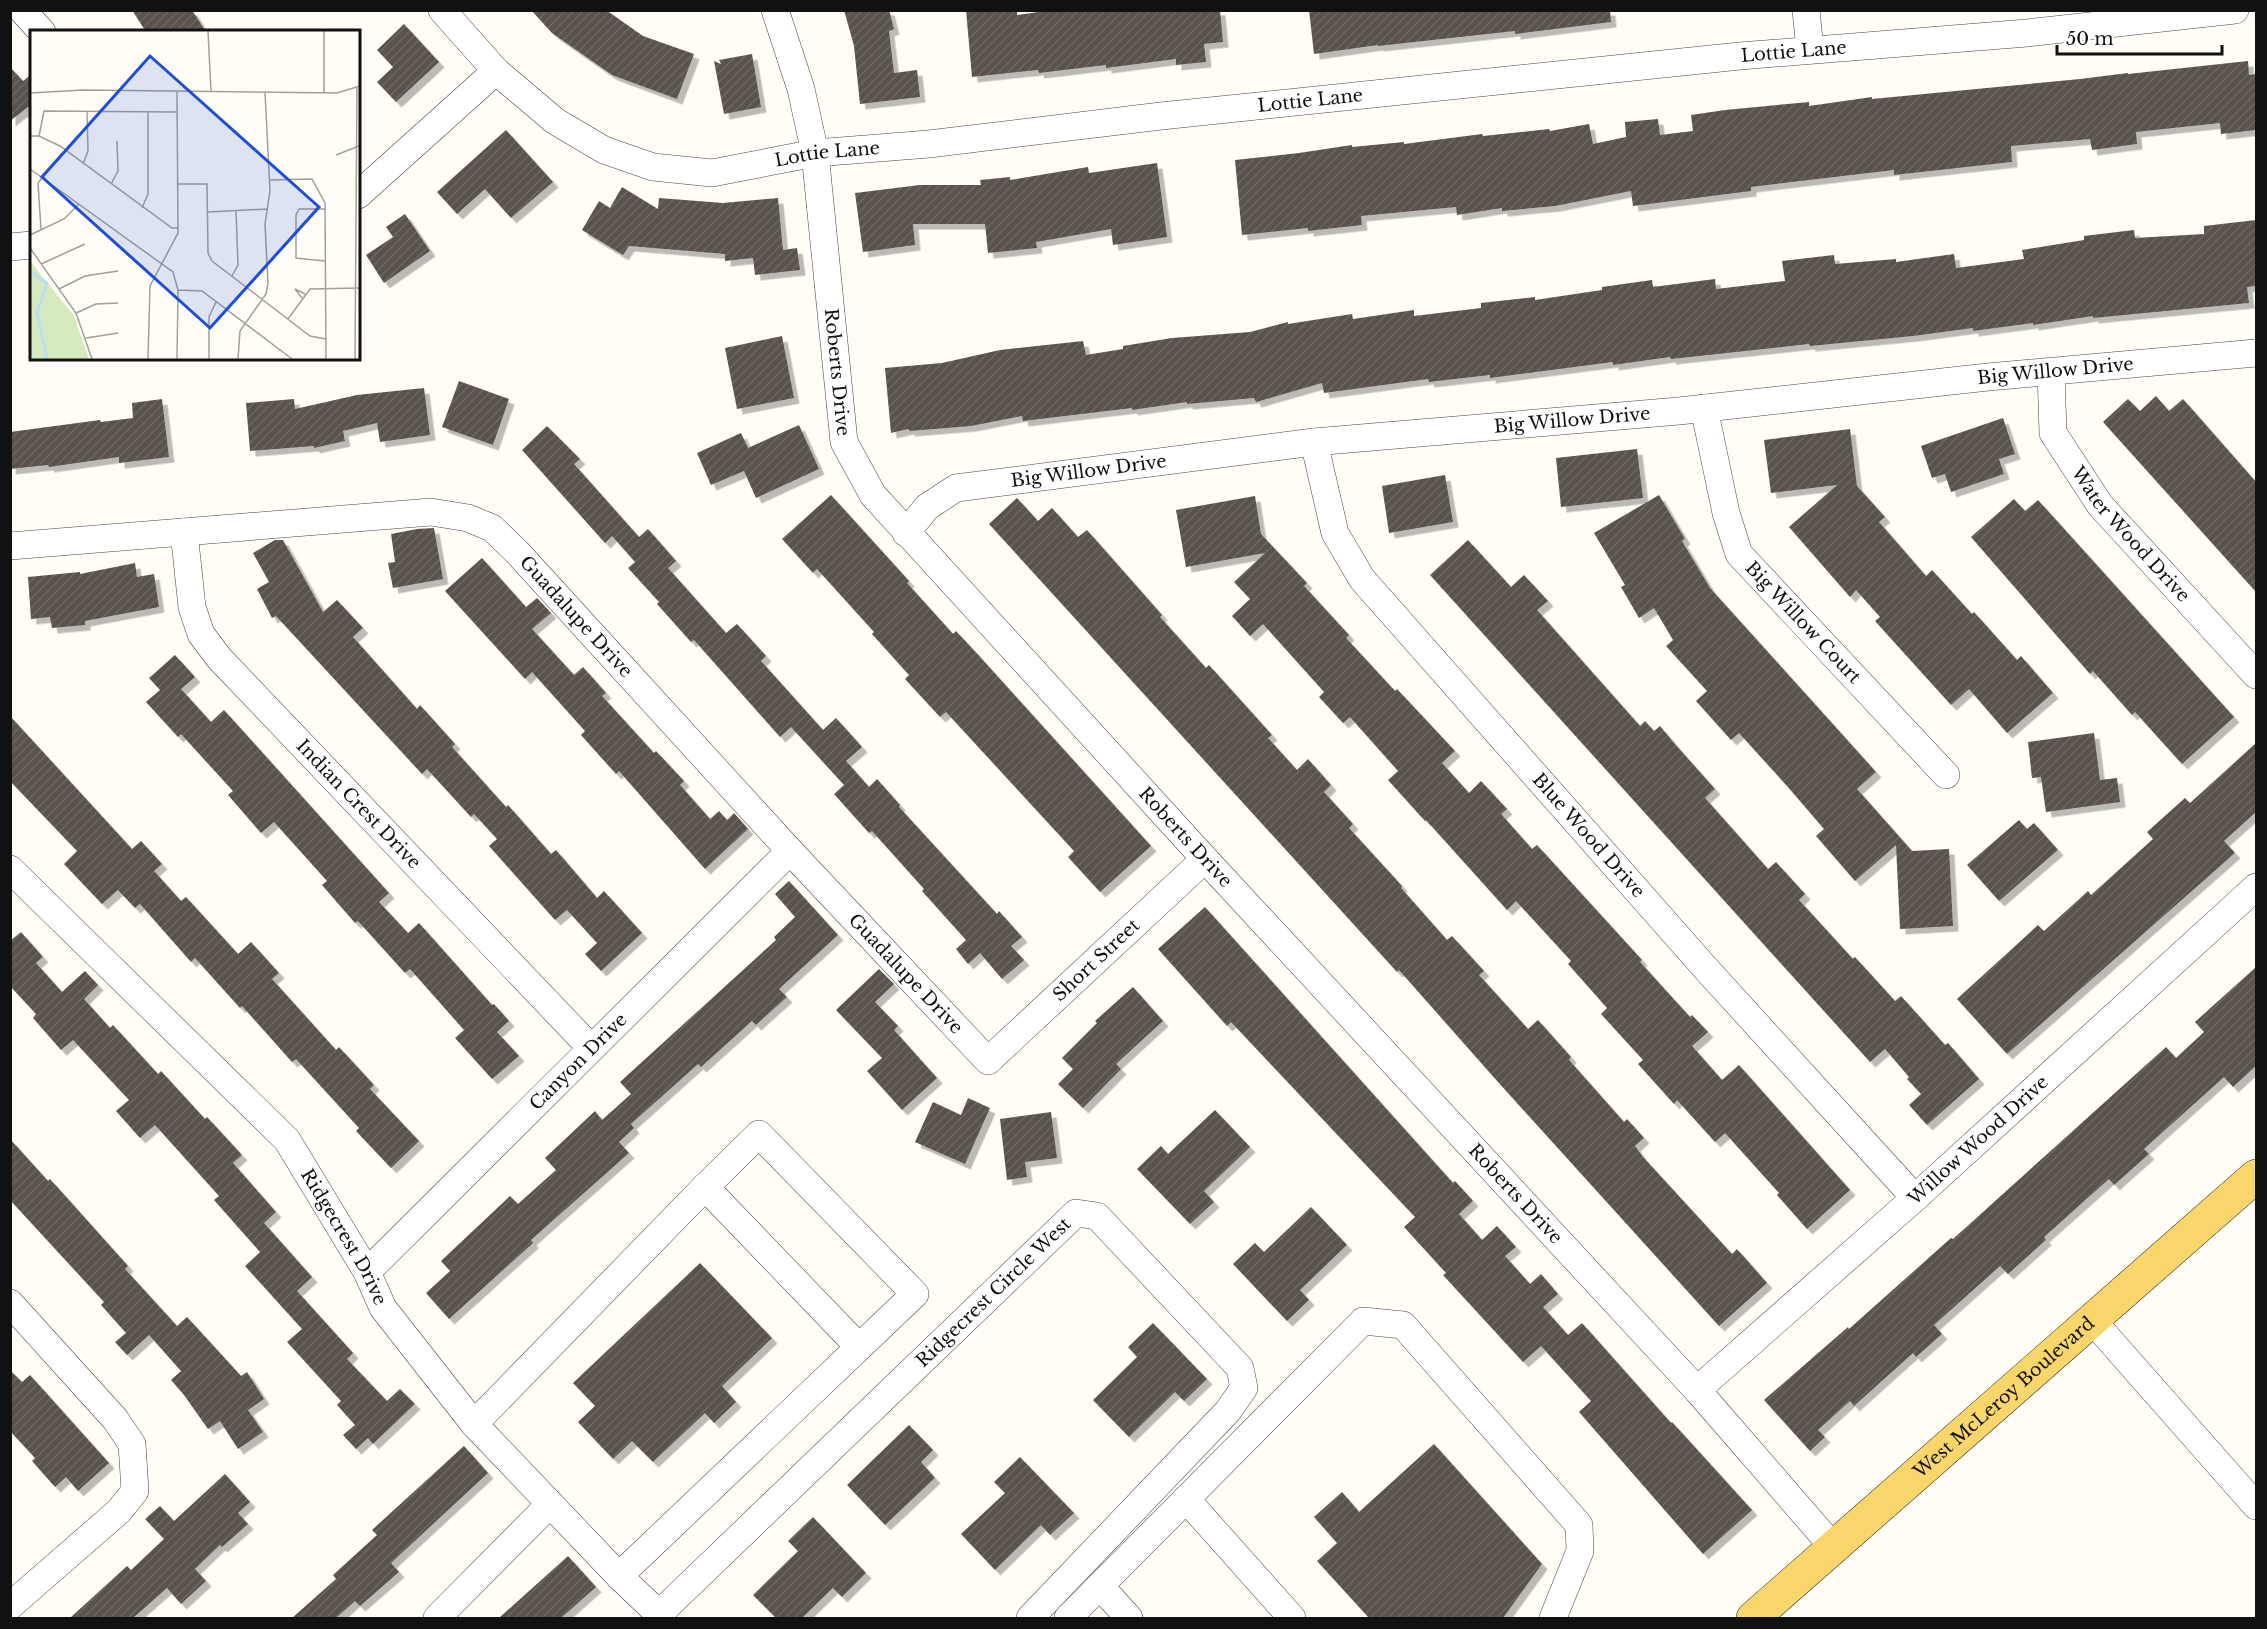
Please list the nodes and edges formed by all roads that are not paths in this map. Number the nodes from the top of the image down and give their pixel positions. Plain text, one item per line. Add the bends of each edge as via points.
1 (22, 10) edge
2 (442, 10) edge
3 (775, 10) edge
4 (1806, 10) edge
5 (2235, 10) edge
6 (40, 30) edge
7 (1810, 50) junction
8 (496, 71) junction
9 (815, 153) junction
10 (360, 193) edge
11 (30, 245) edge
12 (10, 247) edge
13 (2256, 353) edge
14 (2051, 372) junction
15 (1704, 408) junction
16 (1314, 442) junction
17 (184, 532) junction
18 (906, 532) junction
19 (10, 546) edge
20 (2256, 675) edge
21 (1946, 775) dead end
22 (790, 851) junction
23 (1205, 859) junction
24 (10, 869) edge
25 (2256, 887) edge
26 (591, 1048) junction
27 (988, 1061) joint
28 (2256, 1176) edge
29 (705, 1187) junction
30 (1916, 1198) junction
31 (367, 1272) junction
32 (10, 1303) edge
33 (2092, 1320) junction
34 (859, 1347) junction
35 (1697, 1390) junction
36 (474, 1424) junction
37 (1186, 1499) junction
38 (550, 1504) junction
39 (2256, 1506) edge
40 (1834, 1548) junction
41 (619, 1576) junction
42 (1100, 1586) junction
43 (10, 1606) edge
44 (661, 1616) edge
45 (437, 1618) edge
46 (1030, 1618) edge
47 (1068, 1618) edge
48 (1130, 1618) edge
49 (1292, 1618) edge
50 (1553, 1618) edge
51 (1753, 1618) edge

1 - 6 street
2 - 8 street, Lottie Lane
3 - 9 street, Roberts Drive via 801,89
4 - 7 street
5 - 7 street, Lottie Lane via 2027,33
7 - 9 street, Lottie Lane
8 - 9 street, Lottie Lane via 555,121 604,150 653,167 712,173
8 - 10 street
9 - 18 street, Roberts Drive via 844,442 873,495
11 - 12 street
13 - 14 street, Big Willow Drive
14 - 15 street, Big Willow Drive
14 - 20 street, Water Wood Drive via 2053,433 2100,505
15 - 16 street, Big Willow Drive
15 - 21 street, Big Willow Court via 1726,513 1739,554
16 - 18 street, Big Willow Drive via 956,488 927,507
16 - 30 street, Blue Wood Drive via 1335,533 1362,579 1700,962
17 - 19 street, Guadalupe Drive
17 - 22 street, Guadalupe Drive via 431,512 468,518 492,528
17 - 26 street, Indian Crest Drive via 192,608 201,634 219,658
18 - 23 street, Roberts Drive
22 - 26 street, Canyon Drive
22 - 27 street, Guadalupe Drive
23 - 27 street, Short Street
23 - 35 street, Roberts Drive
24 - 31 street, Ridgecrest Drive via 287,1140
25 - 30 street, Willow Wood Drive
26 - 31 street, Canyon Drive
28 - 33 main road, West McLeroy Boulevard
29 - 34 street
29 - 34 street via 759,1134 915,1294
29 - 36 street
30 - 35 street, Willow Wood Drive
31 - 36 street, Ridgecrest Drive via 383,1308
32 - 43 street via 115,1419 132,1444 135,1491 119,1510
33 - 39 street
33 - 40 main road, West McLeroy Boulevard
34 - 41 street
35 - 40 street, Roberts Drive
36 - 38 street, Ridgecrest Drive
37 - 42 street
37 - 49 street
37 - 50 street via 1363,1321 1403,1325 1579,1525 1580,1551
38 - 41 street, Ridgecrest Drive
38 - 45 street
40 - 51 main road, West McLeroy Boulevard
41 - 44 street, Ridgecrest Drive
42 - 47 street
42 - 48 street
44 - 46 street, Ridgecrest Circle West via 1076,1213 1097,1216 1240,1368 1244,1388 1228,1411

